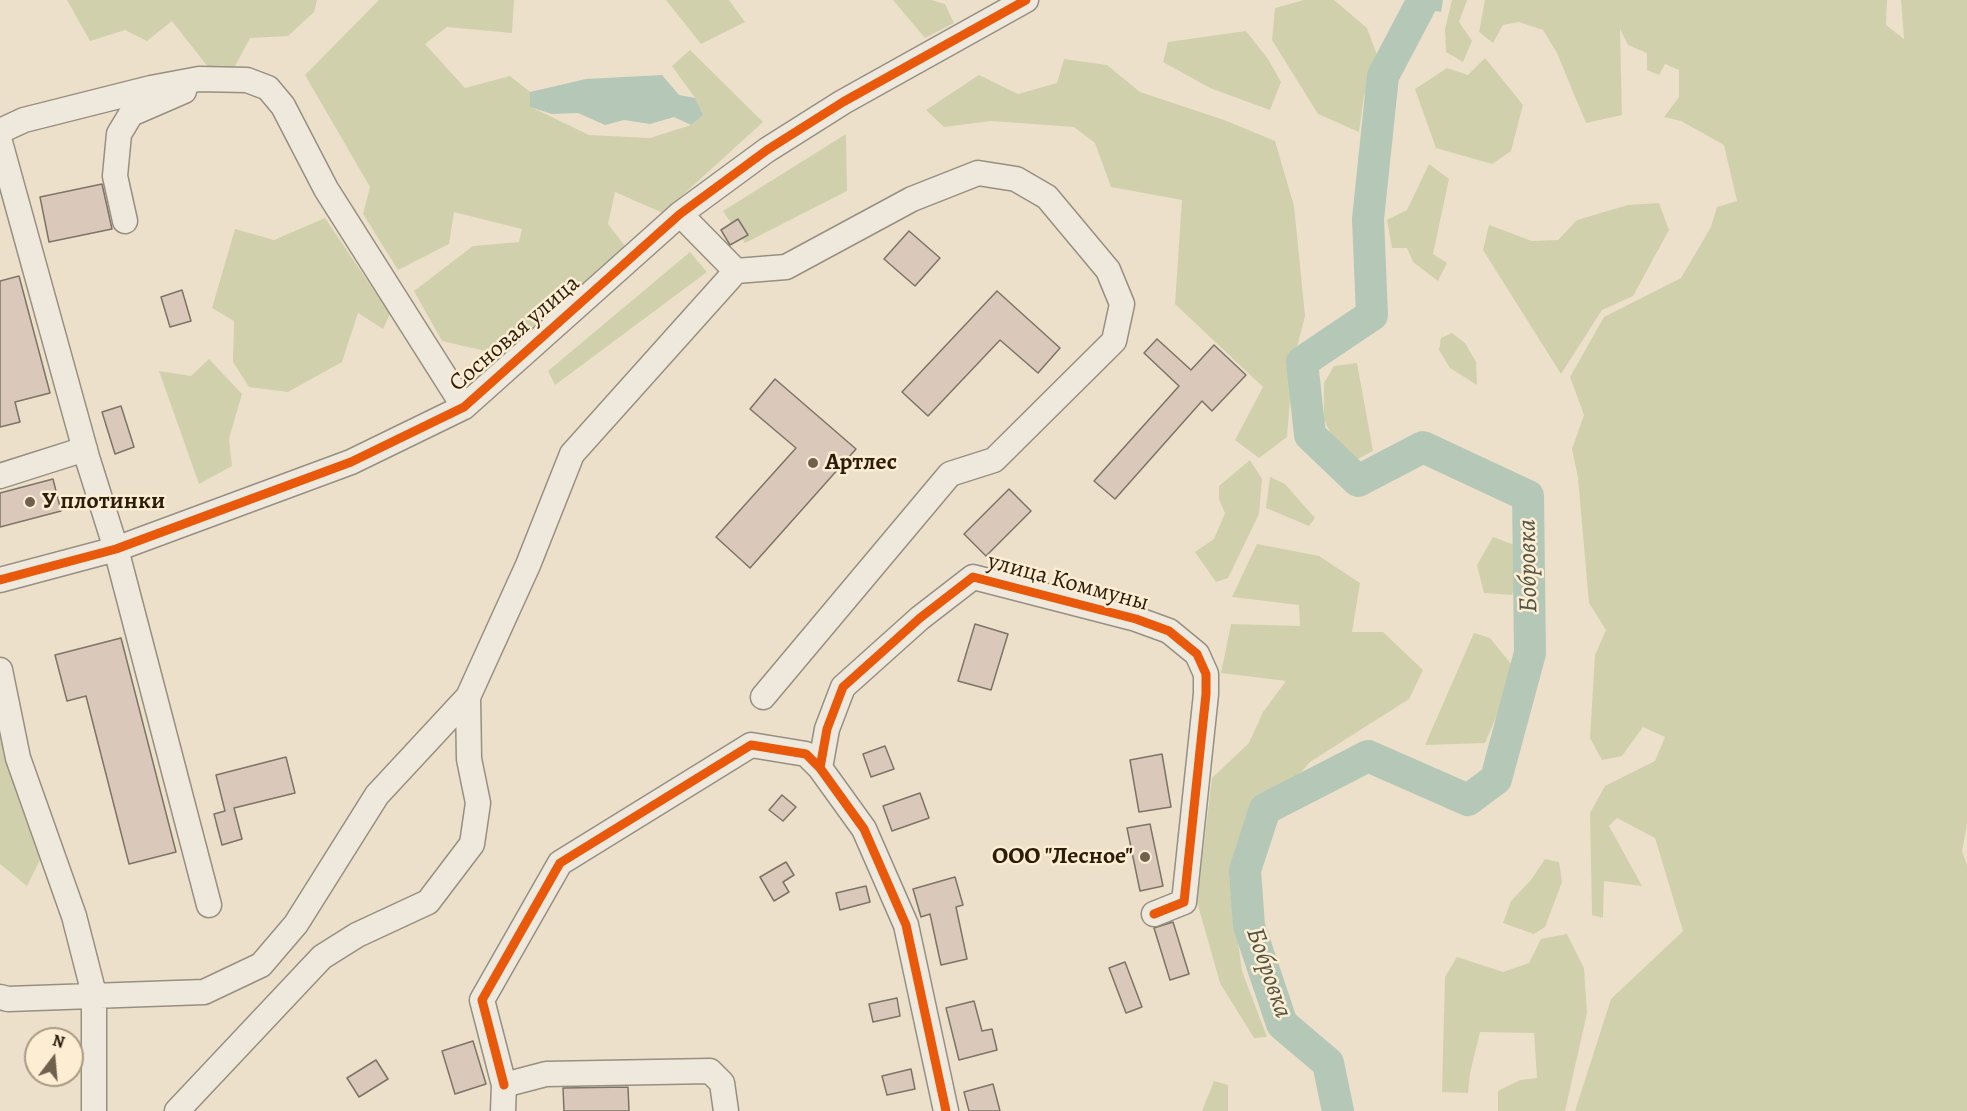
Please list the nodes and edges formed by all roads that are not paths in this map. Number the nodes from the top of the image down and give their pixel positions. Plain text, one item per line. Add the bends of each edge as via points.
1 (1026, 0) edge
2 (199, 79) junction
3 (0, 131) edge
4 (0, 142) edge
5 (680, 214) junction
6 (125, 220) dead end
7 (736, 271) junction
8 (464, 407) junction
9 (85, 450) junction
10 (0, 476) edge
11 (117, 549) junction
12 (0, 580) edge
13 (0, 670) edge
14 (468, 697) junction
15 (763, 698) dead end
16 (820, 768) junction
17 (209, 905) dead end
18 (1154, 914) dead end
19 (94, 994) junction
20 (0, 997) edge
21 (504, 1085) junction
22 (94, 1111) edge
23 (177, 1111) edge
24 (503, 1111) edge
25 (726, 1111) edge
26 (946, 1111) edge

1 - 5 street, Сосновая улица via 843,102 767,150
2 - 3 street via 24,120
2 - 6 street via 186,91 131,114 119,134 115,176
2 - 8 street via 248,80 268,88 284,106 326,189
4 - 9 street
5 - 7 street
5 - 8 street, Сосновая улица
7 - 14 street via 572,454 528,565
7 - 15 street via 786,267 912,199 978,173 1016,179 1047,197 1108,270 1122,304 1114,341 994,460 950,474
8 - 11 street, Сосновая улица via 351,462
9 - 10 street
9 - 11 street
11 - 12 street, Сосновая улица
11 - 17 street
13 - 19 street via 18,758 74,916
14 - 19 street via 377,795 296,924 261,964 204,992
14 - 23 street via 469,759 478,803 472,844 428,902 357,934 322,957
16 - 18 street, улица Коммуны via 827,729 843,687 973,577 1169,631 1197,654 1206,674 1206,694 1184,902
16 - 21 street via 806,754 751,745 560,863 482,1000
16 - 26 street via 864,829 906,925
19 - 20 street
19 - 22 street
21 - 24 street
21 - 25 street via 546,1074 710,1071 722,1083

